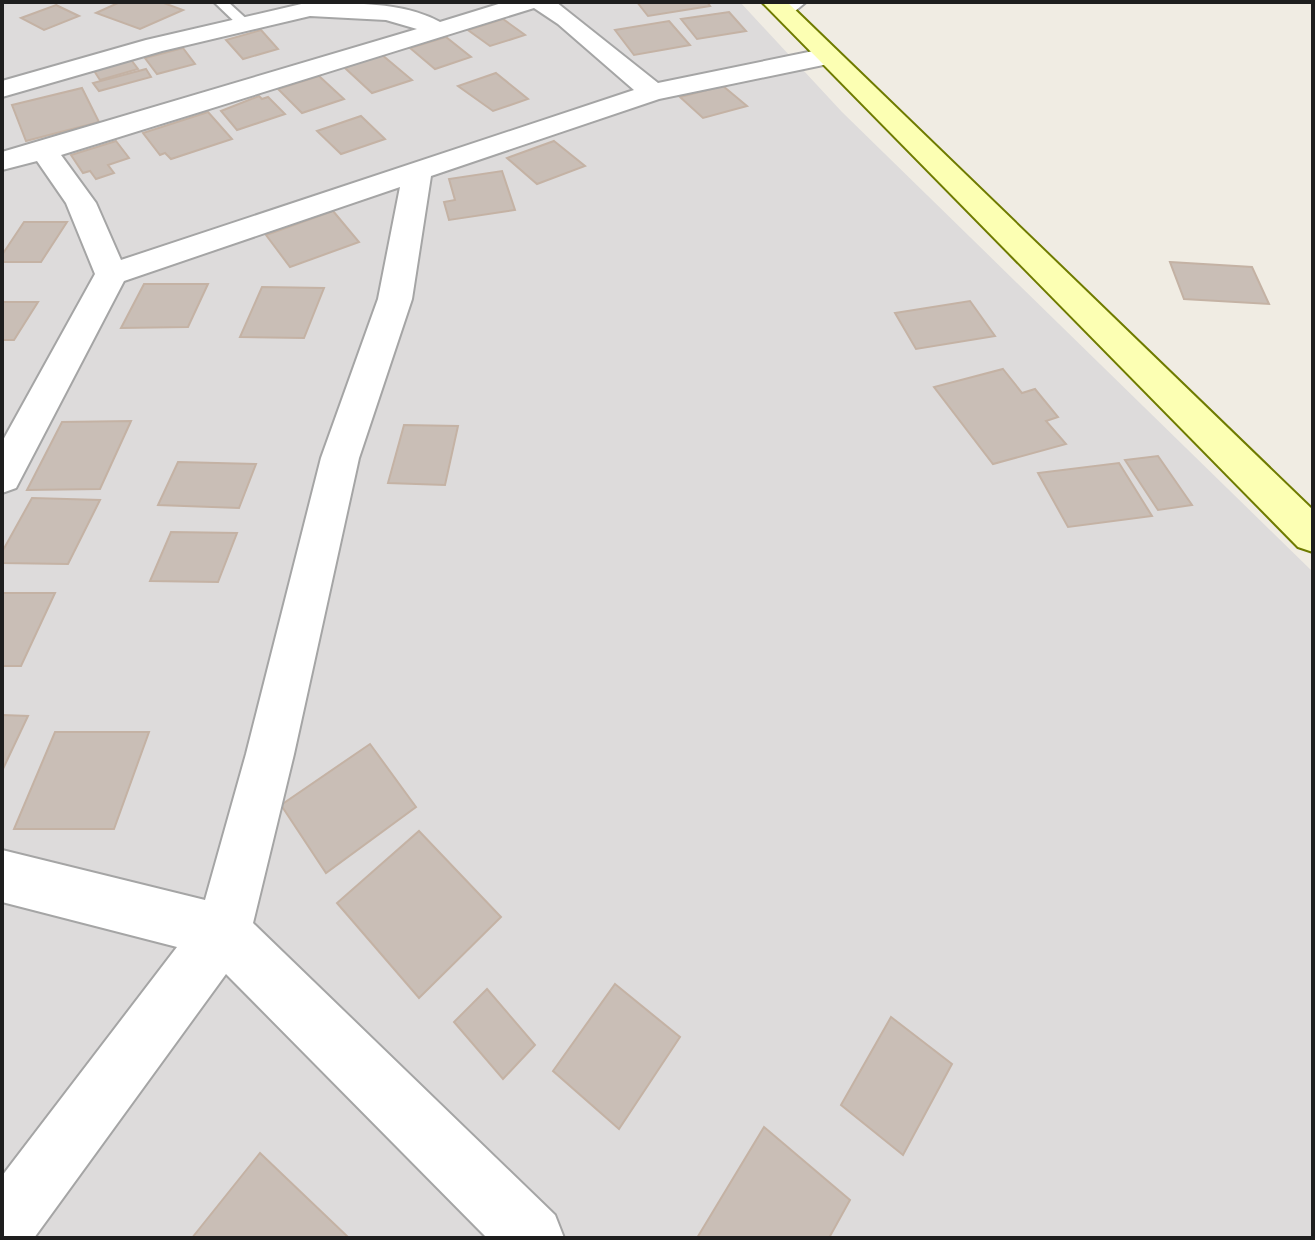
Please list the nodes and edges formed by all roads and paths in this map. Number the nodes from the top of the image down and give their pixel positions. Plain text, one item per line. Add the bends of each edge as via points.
1 (220, 2) edge
2 (530, 2) edge
3 (540, 2) edge
4 (306, 6) edge
5 (786, 6) edge
6 (244, 23) junction
7 (437, 30) junction
8 (828, 56) junction
9 (2, 89) edge
10 (653, 92) junction
11 (44, 151) junction
12 (2, 161) edge
13 (417, 171) junction
14 (111, 274) junction
15 (2, 478) edge
16 (1313, 536) edge
17 (2, 876) edge
18 (223, 932) junction
19 (2, 1228) edge
20 (532, 1238) edge

1 - 6 lane
2 - 7 street
3 - 10 street
4 - 6 street
4 - 7 street via 386,13
5 - 8 street
6 - 9 street
7 - 11 street
8 - 10 street
8 - 16 street
10 - 13 street
11 - 12 street
11 - 14 street via 81,203
13 - 14 street
13 - 18 street via 395,299 340,458
14 - 15 street
17 - 18 street
18 - 19 street
18 - 20 street

